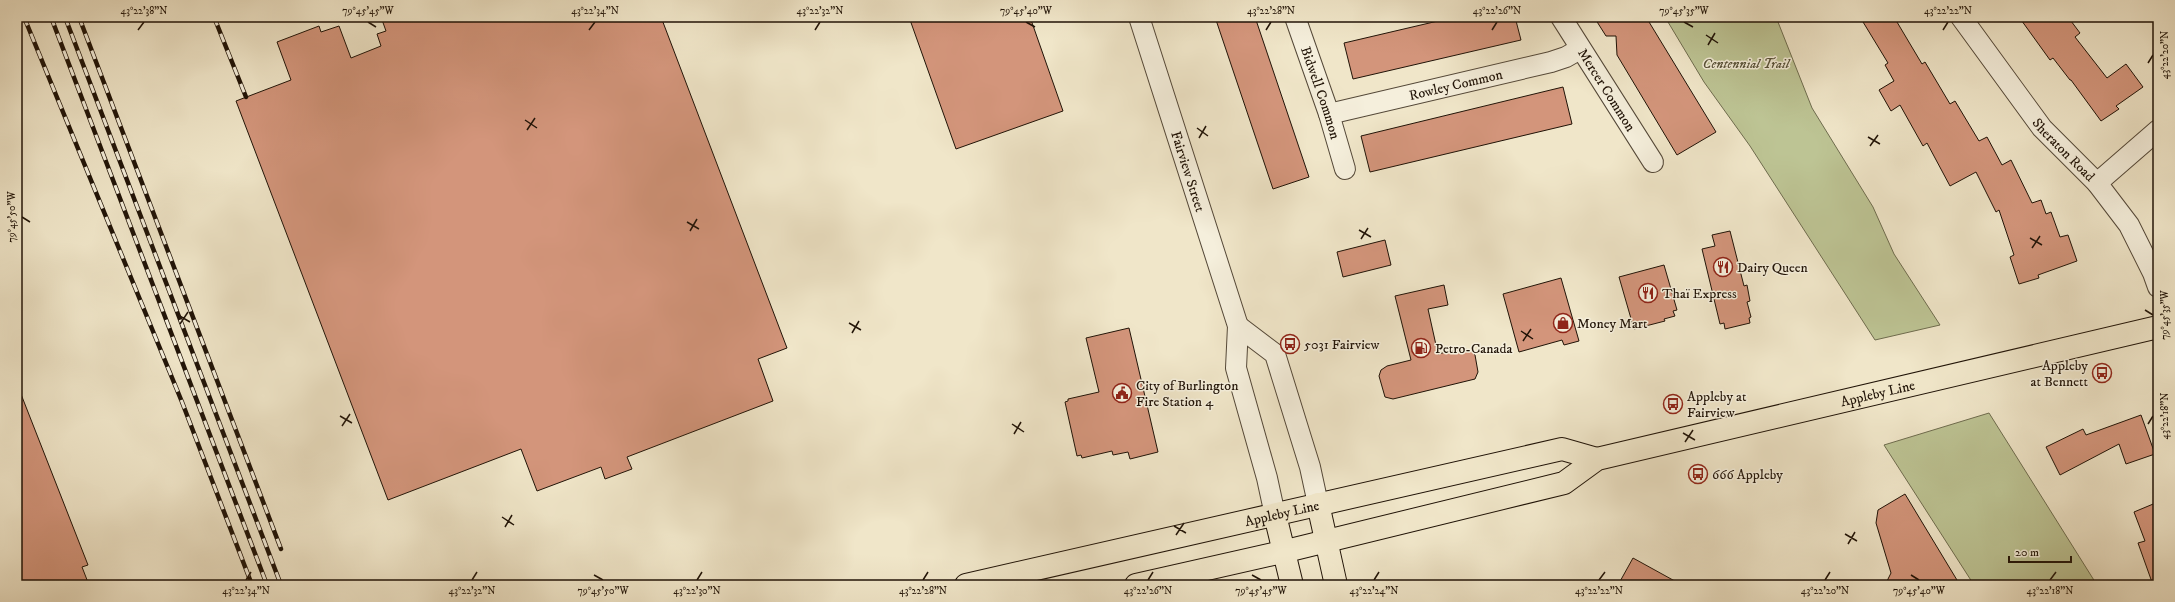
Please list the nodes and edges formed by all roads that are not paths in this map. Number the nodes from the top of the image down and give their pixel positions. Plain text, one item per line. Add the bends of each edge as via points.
1 (1139, 17) edge
2 (1295, 17) edge
3 (1561, 17) edge
4 (1961, 17) edge
5 (1580, 49) junction
6 (1330, 114) junction
7 (2158, 130) edge
8 (1652, 162) dead end
9 (1345, 169) dead end
10 (2097, 183) junction
11 (2158, 287) edge
12 (1238, 326) junction
13 (2158, 327) edge
14 (1597, 459) junction
15 (1318, 504) junction
16 (1275, 515) junction
17 (1326, 542) junction
18 (1282, 552) junction
19 (966, 585) edge
20 (1136, 585) edge
21 (1292, 585) edge
22 (1336, 585) edge

1 - 12 street, Fairview Street
2 - 6 street, Bidwell Common
3 - 5 street, Mercer Common
4 - 10 street, Sheraton Road via 2042,128
5 - 6 street, Rowley Common via 1551,62
5 - 8 street, Mercer Common
6 - 9 street, Bidwell Common
7 - 10 street
10 - 11 street, Sheraton Road via 2129,225
12 - 15 street via 1275,354 1310,468
12 - 16 street, Fairview Street via 1236,368
13 - 14 main road, Appleby Line
14 - 15 main road, Appleby Line via 1562,449
14 - 17 main road, Appleby Line via 1564,483
15 - 16 main road, Appleby Line
15 - 17 main road
16 - 18 main road, Fairview Street
16 - 19 main road, Appleby Line
17 - 18 main road, Appleby Line
17 - 22 main road
18 - 20 main road, Appleby Line
18 - 21 main road, Fairview Street

